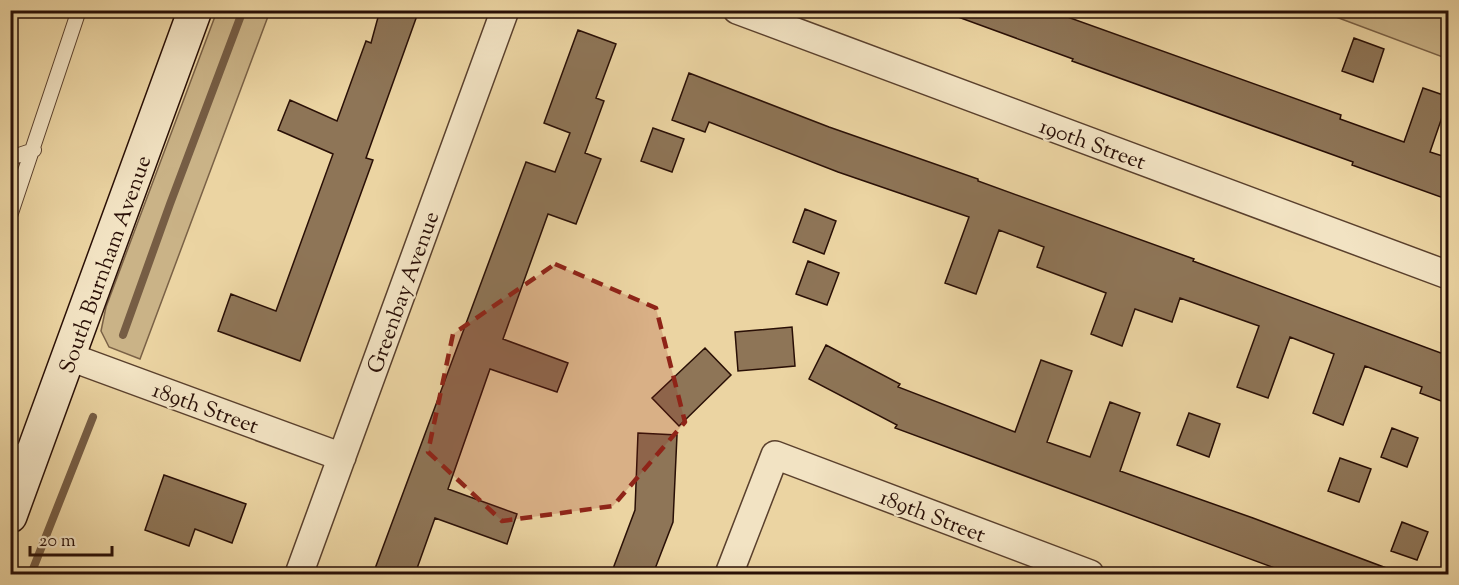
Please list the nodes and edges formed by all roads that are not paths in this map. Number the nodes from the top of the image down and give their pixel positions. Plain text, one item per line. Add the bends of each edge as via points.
1 (79, 10) edge
2 (505, 10) edge
3 (737, 10) edge
4 (190, 12) edge
5 (34, 150) junction
6 (10, 158) edge
7 (10, 216) edge
8 (1449, 275) edge
9 (70, 357) junction
10 (22, 453) edge
11 (342, 457) junction
12 (10, 516) edge
13 (299, 574) edge
14 (729, 574) edge
15 (1090, 574) edge

1 - 5 lane
2 - 11 street, Greenbay Avenue
3 - 8 street, 190th Street
4 - 9 main road, South Burnham Avenue
5 - 6 lane
5 - 7 lane
9 - 10 main road, South Burnham Avenue
9 - 11 street, 189th Street
10 - 12 main road, South Burnham Avenue
11 - 13 street, Greenbay Avenue
14 - 15 street, 189th Street via 775,455

